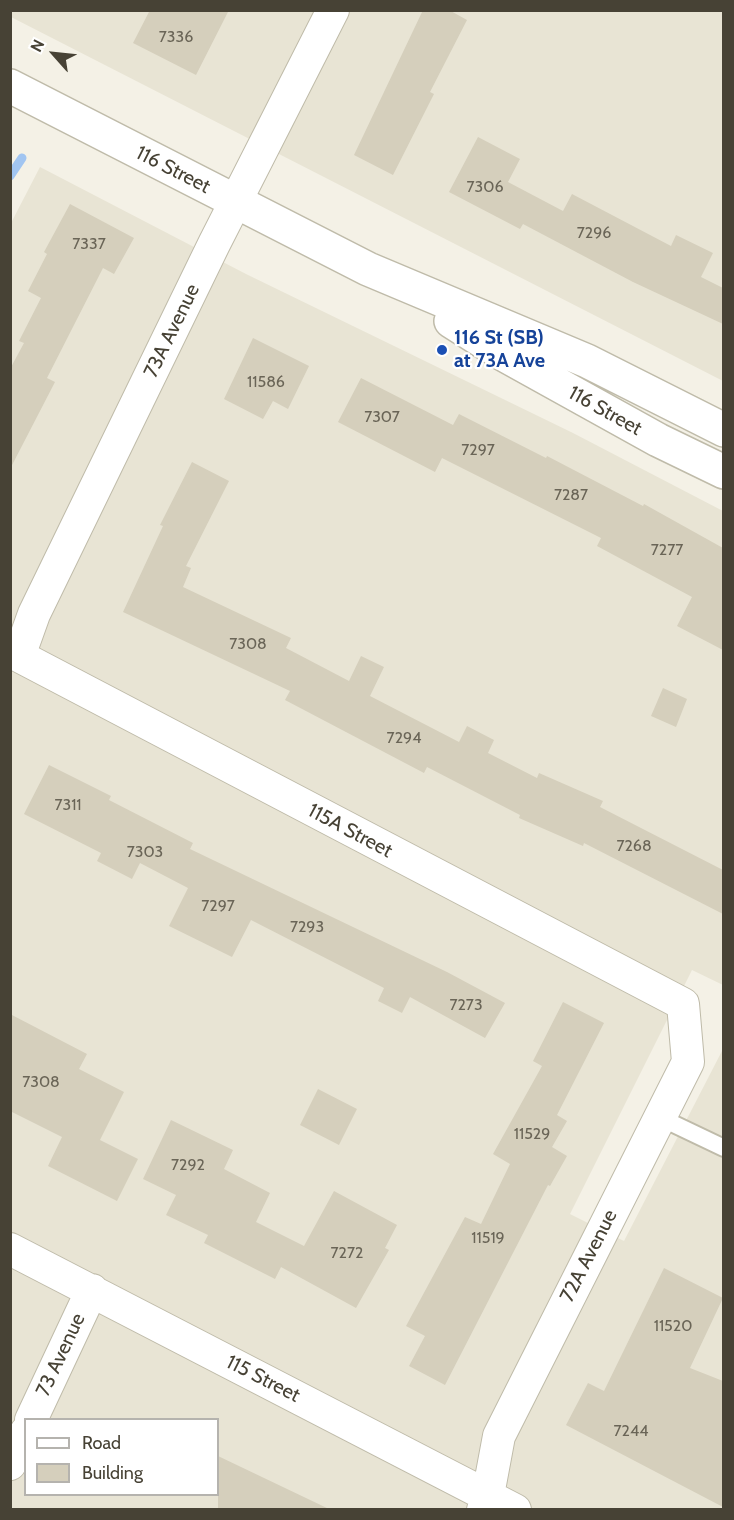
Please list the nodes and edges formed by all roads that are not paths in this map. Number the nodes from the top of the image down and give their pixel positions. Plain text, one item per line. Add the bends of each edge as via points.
1 (333, 10) edge
2 (10, 86) edge
3 (235, 202) junction
4 (368, 268) junction
5 (723, 430) edge
6 (723, 472) edge
7 (19, 656) joint
8 (683, 1004) joint
9 (659, 1117) junction
10 (723, 1148) edge
11 (10, 1249) edge
12 (92, 1290) junction
13 (31, 1418) edge
14 (24, 1436) edge
15 (10, 1464) edge
16 (496, 1505) edge

1 - 3 street, 73A Avenue
2 - 3 street, 116 Street
3 - 4 street, 116 Street
3 - 7 street, 73A Avenue via 34,614
4 - 5 street, 116 Street via 587,361
4 - 6 street, 116 Street via 503,354
7 - 8 street, 115A Street
8 - 9 street, 72A Avenue via 688,1062
9 - 10 lane
9 - 16 street, 72A Avenue via 499,1436
11 - 12 street, 115 Street
12 - 13 street, 73 Avenue
12 - 16 street, 115 Street
14 - 15 street

